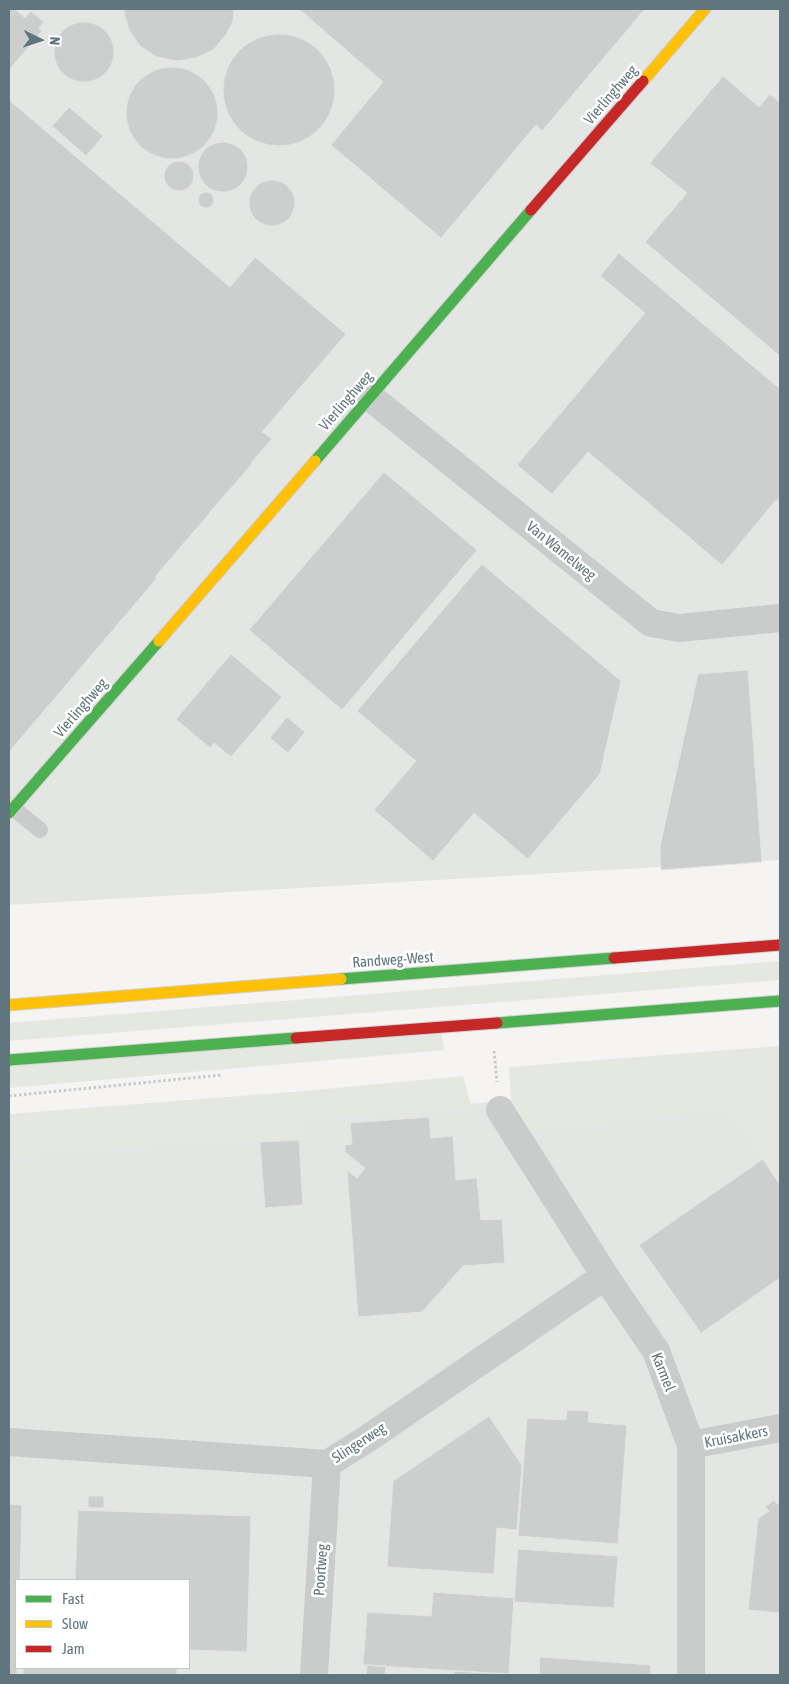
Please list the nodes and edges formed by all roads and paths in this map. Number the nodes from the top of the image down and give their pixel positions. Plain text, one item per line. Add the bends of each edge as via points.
1 (705, 9) edge
2 (370, 397) junction
3 (780, 618) edge
4 (11, 811) edge
5 (40, 830) dead end
6 (780, 945) edge
7 (780, 1001) edge
8 (9, 1005) edge
9 (9, 1060) edge
10 (500, 1110) dead end
11 (605, 1276) junction
12 (780, 1428) edge
13 (9, 1442) edge
14 (691, 1445) junction
15 (327, 1464) junction
16 (314, 1675) edge
17 (691, 1675) edge

1 - 2 main road, Vierlinghweg
2 - 3 street, Van Wamelweg via 651,623 679,628
2 - 4 main road, Vierlinghweg
4 - 5 lane
6 - 8 main road, Randweg-West
7 - 9 main road
10 - 11 street, Karmel
11 - 14 street, Karmel via 656,1352
11 - 15 street, Slingerweg
12 - 14 street, Kruisakkers
13 - 15 street, Slingerweg
14 - 17 street, Karmel
15 - 16 street, Poortweg

